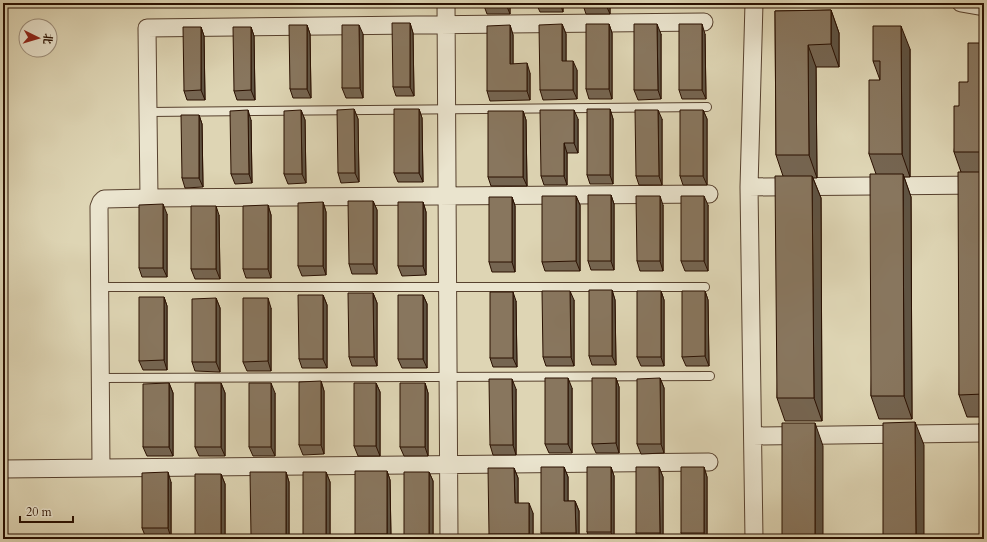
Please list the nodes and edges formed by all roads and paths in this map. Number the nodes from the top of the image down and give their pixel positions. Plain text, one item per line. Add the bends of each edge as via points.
1 (446, 3) edge
2 (754, 3) edge
3 (961, 3) edge
4 (984, 7) edge
5 (704, 22) dead end
6 (446, 25) junction
7 (707, 107) dead end
8 (446, 109) junction
9 (148, 112) junction
10 (984, 185) edge
11 (749, 187) junction
12 (709, 194) dead end
13 (447, 196) junction
14 (149, 198) junction
15 (100, 287) junction
16 (448, 287) junction
17 (705, 287) dead end
18 (710, 376) dead end
19 (448, 377) junction
20 (100, 378) junction
21 (984, 433) edge
22 (753, 436) junction
23 (709, 462) dead end
24 (449, 464) junction
25 (101, 468) junction
26 (3, 469) edge
27 (449, 539) edge
28 (754, 539) edge

1 - 6 street
2 - 11 street
3 - 4 street
5 - 6 street
6 - 8 street
6 - 9 street via 147,28
7 - 8 lane
8 - 9 lane
8 - 13 street
9 - 14 street
10 - 11 street
11 - 22 street
12 - 13 street
13 - 14 street
13 - 16 street
14 - 15 street via 104,199 101,202
15 - 16 lane
15 - 20 street
16 - 17 lane
16 - 19 street
18 - 19 lane
19 - 20 lane
19 - 24 street
20 - 25 street
21 - 22 street
22 - 28 street
23 - 24 street
24 - 25 street
24 - 27 street
25 - 26 street

